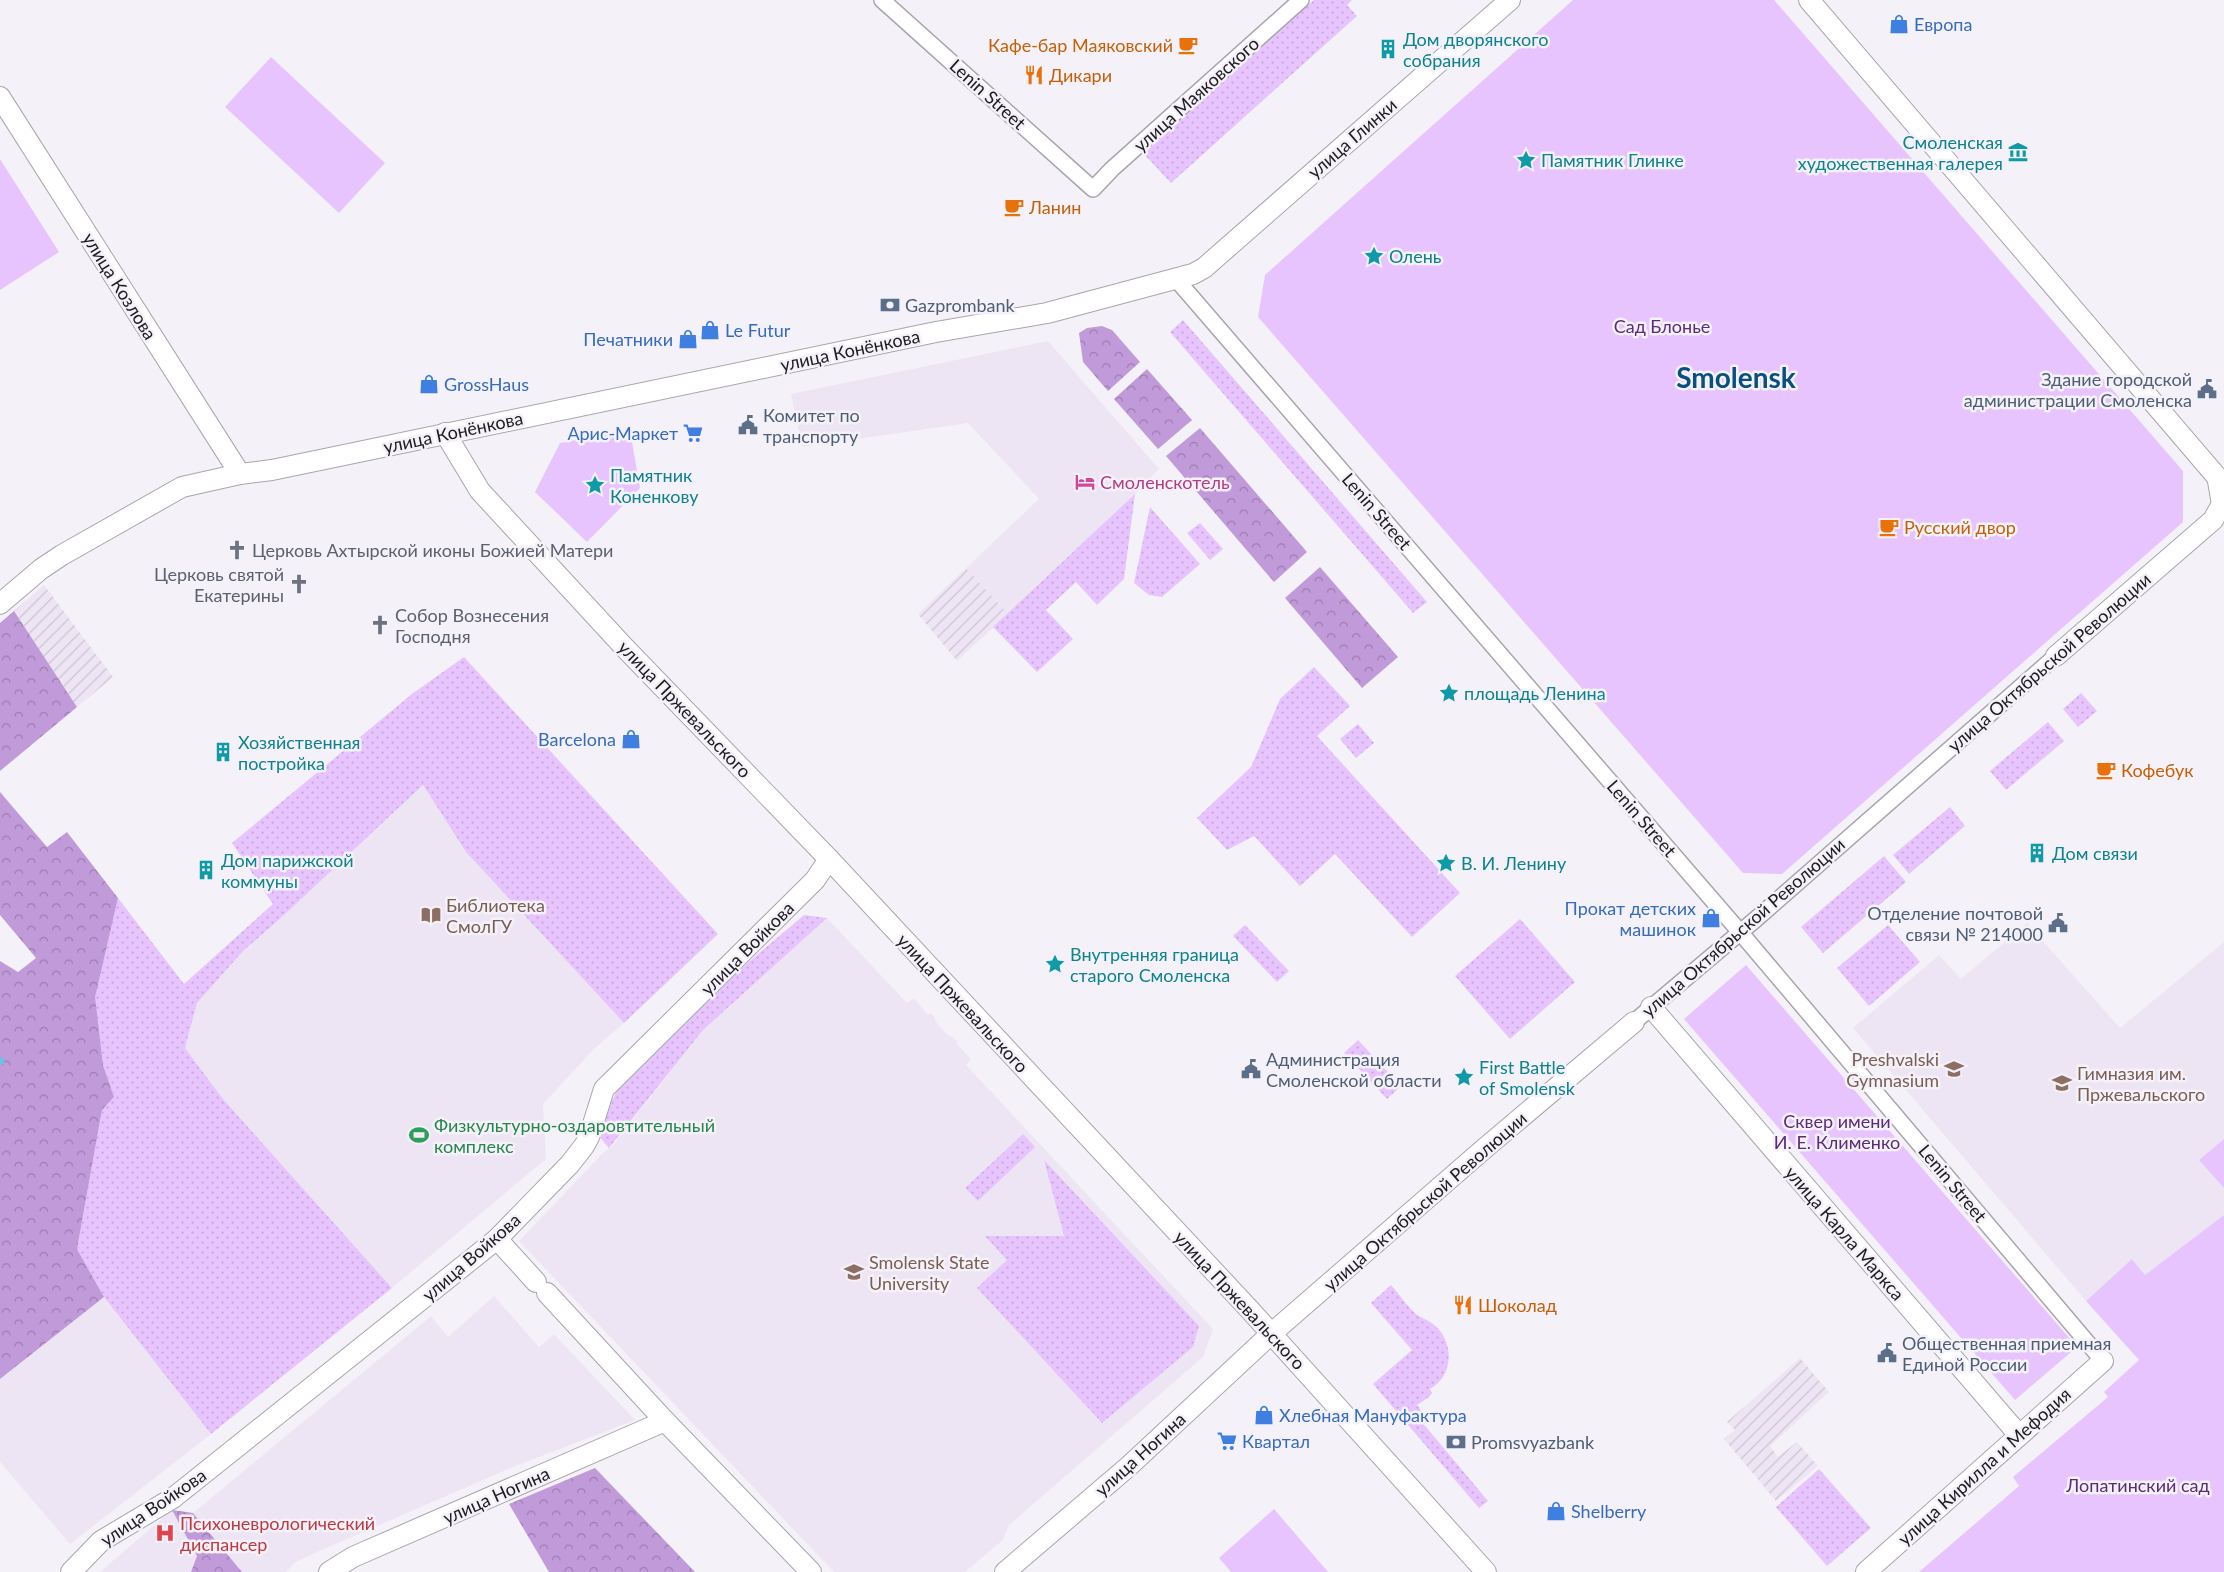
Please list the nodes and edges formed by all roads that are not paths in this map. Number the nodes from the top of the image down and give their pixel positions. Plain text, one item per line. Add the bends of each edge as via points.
1 (882, 0) edge
2 (1301, 0) edge
3 (1510, 0) edge
4 (1810, 0) edge
5 (0, 97) edge
6 (1093, 189) joint
7 (1184, 276) junction
8 (445, 433) junction
9 (240, 474) junction
10 (2220, 478) edge
11 (2221, 512) edge
12 (0, 604) edge
13 (2056, 656) joint
14 (829, 859) junction
15 (1740, 932) junction
16 (1651, 1007) junction
17 (1634, 1022) joint
18 (497, 1239) junction
19 (1272, 1333) junction
20 (2103, 1361) joint
21 (665, 1421) junction
22 (2019, 1435) junction
23 (71, 1572) edge
24 (329, 1572) edge
25 (811, 1572) edge
26 (1005, 1572) edge
27 (1486, 1572) edge
28 (1866, 1572) edge

1 - 6 street, Lenin Street
2 - 6 street, улица Маяковского
3 - 7 street, улица Глинки via 1204,268
4 - 10 street
5 - 9 street, улица Козлова
7 - 8 street, улица Конёнкова via 1047,313 936,332
7 - 15 street, Lenin Street
8 - 9 street, улица Конёнкова
8 - 14 street, улица Пржевальского via 480,492
9 - 12 street, улица Конёнкова via 182,487 62,555
10 - 11 street
11 - 13 street, улица Октябрьской Революции
13 - 15 street, улица Октябрьской Революции
14 - 18 street, улица Войкова via 815,880 604,1089 584,1146
14 - 19 street, улица Пржевальского
15 - 16 street, улица Октябрьской Революции
15 - 20 street, Lenin Street
16 - 17 street, улица Октябрьской Революции
16 - 22 street, улица Карла Маркса
17 - 19 street, улица Октябрьской Революции
18 - 21 street
18 - 23 street, улица Войкова via 173,1498 101,1541
19 - 26 street, улица Ногина via 1129,1466
19 - 27 street, улица Пржевальского
20 - 22 street, улица Кирилла и Мефодия
21 - 24 street, улица Ногина via 354,1557
21 - 25 street
22 - 28 street, улица Кирилла и Мефодия

